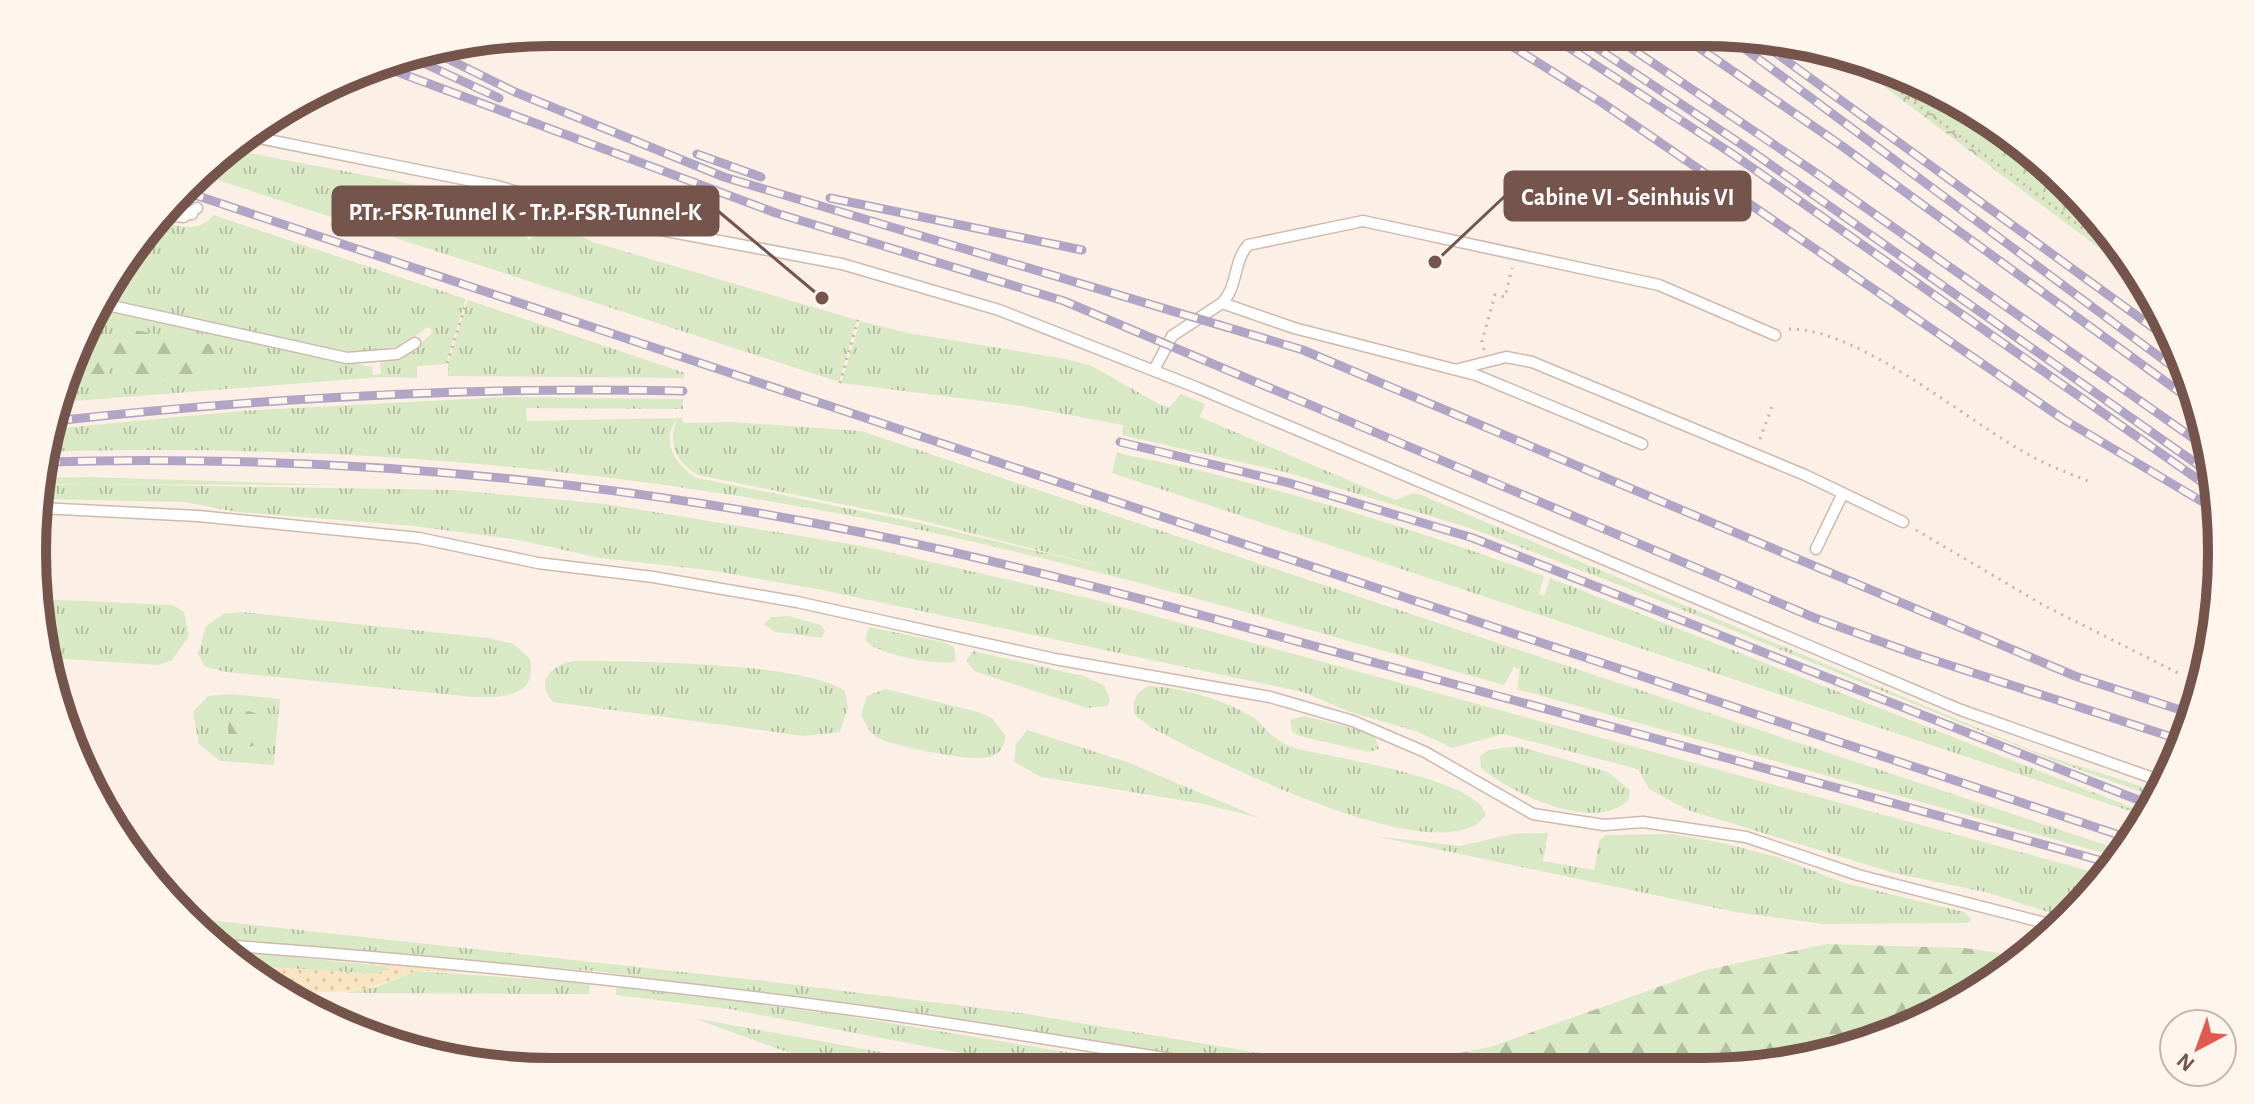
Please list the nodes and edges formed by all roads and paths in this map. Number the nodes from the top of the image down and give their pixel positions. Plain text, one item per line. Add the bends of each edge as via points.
1 (1886, 81) edge
2 (261, 138) edge
3 (563, 204) junction
4 (181, 209) edge
5 (174, 216) edge
6 (542, 224) dead end
7 (2102, 242) edge
8 (1515, 253) junction
9 (1222, 303) junction
10 (466, 304) dead end
11 (110, 306) edge
12 (858, 320) dead end
13 (1775, 335) joint
14 (415, 343) dead end
15 (1486, 361) junction
16 (447, 363) dead end
17 (1459, 369) junction
18 (1154, 370) junction
19 (840, 383) dead end
20 (1773, 404) dead end
21 (1642, 444) dead end
22 (1754, 454) junction
23 (2090, 482) dead end
24 (1843, 493) junction
25 (48, 508) edge
26 (1903, 522) joint
27 (1816, 549) dead end
28 (2182, 675) dead end
29 (2155, 779) edge
30 (2046, 923) edge
31 (235, 946) edge
32 (1164, 1058) edge

1 - 7 path
2 - 3 lane
3 - 6 lane
3 - 18 lane via 629,224 794,253 894,278 999,310
4 - 5 lane via 195,211
8 - 9 lane via 1350,221 1248,245
8 - 13 lane via 1659,285
8 - 15 path via 1505,297 1495,295 1482,341
9 - 17 lane via 1294,328
9 - 18 lane via 1172,336
10 - 16 path
11 - 14 lane via 347,358 397,354
12 - 19 path
13 - 23 path via 1782,329 1811,330 1865,353 2032,457
15 - 17 lane
15 - 22 lane via 1513,357 1532,362
17 - 21 lane
18 - 29 lane via 1961,710
20 - 22 path
22 - 24 lane
24 - 26 lane
24 - 27 lane
25 - 30 lane via 198,516 419,538 538,563 797,602 1055,659 1270,697 1353,721 1411,746 1533,814 1604,825 1658,823 1746,837 1858,875
26 - 28 path via 2045,606
31 - 32 lane via 435,960 710,991

